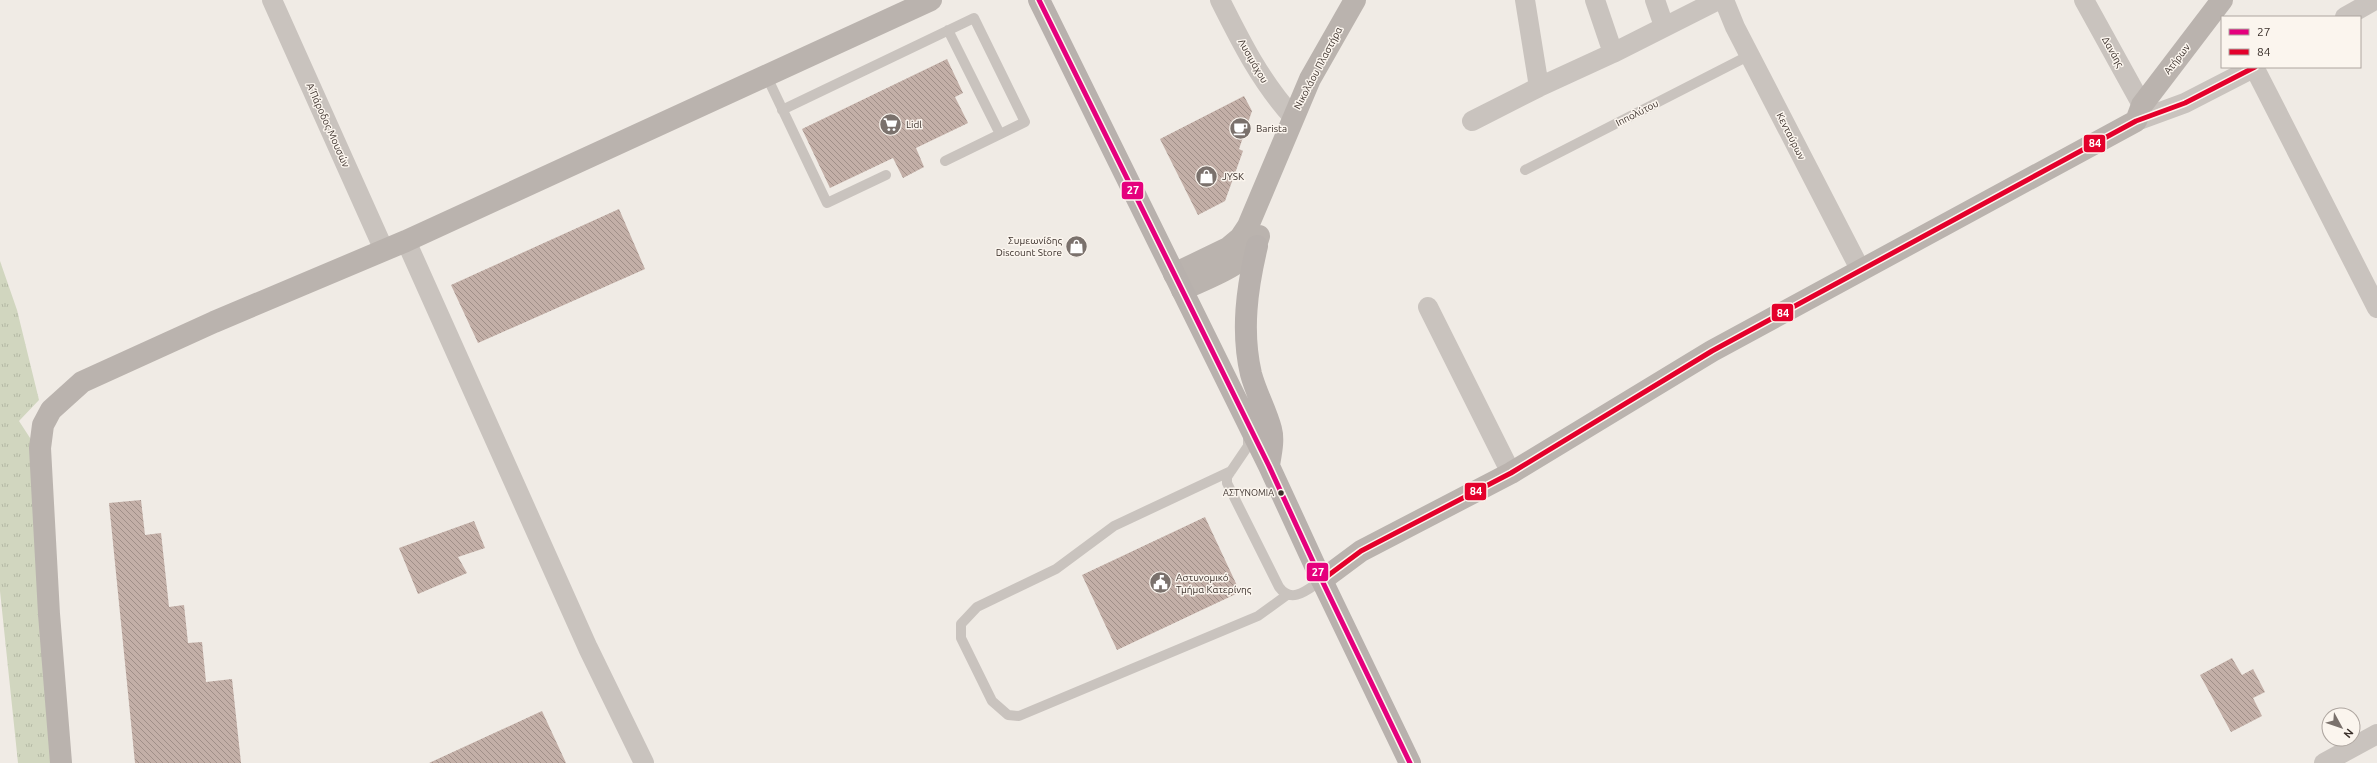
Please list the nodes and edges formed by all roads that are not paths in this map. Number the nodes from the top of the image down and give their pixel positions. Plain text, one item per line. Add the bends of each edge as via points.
1 (272, 0) edge
2 (931, 0) edge
3 (1040, 0) edge
4 (1220, 0) edge
5 (1355, 0) edge
6 (1525, 0) edge
7 (1595, 0) edge
8 (1655, 0) edge
9 (1718, 0) edge
10 (1724, 0) edge
11 (2084, 0) edge
12 (2222, 0) edge
13 (2375, 0) edge
14 (2347, 16) edge
15 (1664, 26) junction
16 (948, 30) junction
17 (1613, 53) junction
18 (1750, 55) junction
19 (2253, 68) edge
20 (2256, 68) edge
21 (767, 77) junction
22 (1539, 87) junction
23 (782, 110) junction
24 (2139, 113) junction
25 (1293, 117) junction
26 (1472, 121) dead end
27 (1000, 134) junction
28 (945, 161) dead end
29 (1276, 161) junction
30 (1525, 170) dead end
31 (886, 175) dead end
32 (406, 241) junction
33 (1256, 246) junction
34 (384, 250) junction
35 (1861, 271) junction
36 (1178, 282) junction
37 (1428, 307) dead end
38 (2377, 308) edge
39 (1248, 423) junction
40 (1269, 466) junction
41 (1231, 470) junction
42 (1511, 473) junction
43 (1322, 580) junction
44 (1287, 595) junction
45 (2377, 734) edge
46 (61, 763) edge
47 (644, 763) edge
48 (1410, 763) edge
49 (2324, 763) edge

1 - 34 street, Α΄ Πάροδος Μουσών
2 - 21 street
3 - 36 main road
4 - 25 street, Λυσιμάχου via 1259,74 1273,95
5 - 25 street, Νικολάου Πλαστήρα via 1327,47
6 - 22 street
7 - 17 street
8 - 15 street
9 - 15 street
10 - 18 street, Κενταύρων
11 - 24 street, Δανάης
12 - 24 street, Ατήρων
13 - 14 street
15 - 17 street
16 - 23 lane
16 - 27 lane
16 - 27 lane via 974,18 1025,122
17 - 22 street
18 - 30 lane, Ιππολύτου
18 - 35 street, Κενταύρων
19 - 24 street via 2186,103
20 - 38 street
21 - 23 lane
21 - 32 street
22 - 26 street
23 - 31 lane via 826,203
24 - 35 street
25 - 29 street, Νικολάου Πλαστήρα
27 - 28 lane
29 - 33 street, Νικολάου Πλαστήρα
29 - 36 street, Νικολάου Πλαστήρα via 1252,218 1234,245
32 - 34 street
32 - 47 street via 588,648
33 - 36 street via 1242,260
33 - 40 main road via 1247,296 1246,344 1251,374 1271,429
34 - 46 street via 214,322 82,382 51,410 42,425 40,448 49,614
35 - 42 street via 1712,351
36 - 39 main road
37 - 42 street
39 - 40 main road
39 - 41 lane via 1248,446
40 - 43 main road
41 - 44 lane via 1227,483 1279,587
41 - 44 lane via 1114,526 1056,569 977,607 961,624 961,638 992,701 1008,715 1019,716 1258,616
42 - 43 street via 1361,551
43 - 44 lane via 1296,595
43 - 48 main road
45 - 49 street

